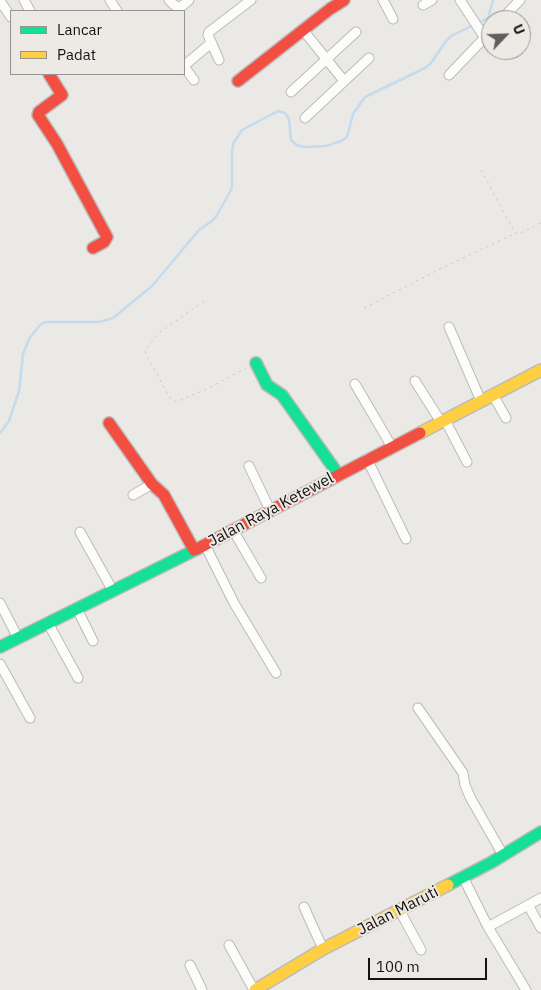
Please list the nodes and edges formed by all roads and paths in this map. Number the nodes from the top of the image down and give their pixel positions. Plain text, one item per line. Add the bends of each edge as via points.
1 (169, 0) edge
2 (189, 0) edge
3 (251, 0) edge
4 (344, 0) edge
5 (383, 0) edge
6 (432, 0) edge
7 (460, 0) edge
8 (520, 0) edge
9 (0, 1) edge
10 (423, 5) dead end
11 (510, 10) edge
12 (10, 16) edge
13 (392, 19) dead end
14 (303, 30) junction
15 (356, 32) dead end
16 (481, 34) edge
17 (481, 41) edge
18 (211, 43) junction
19 (369, 58) dead end
20 (327, 59) junction
21 (219, 60) dead end
22 (185, 65) edge
23 (185, 67) edge
24 (50, 75) edge
25 (449, 75) dead end
26 (194, 80) dead end
27 (238, 81) dead end
28 (344, 81) junction
29 (291, 92) dead end
30 (305, 118) dead end
31 (482, 170) dead end
32 (541, 223) edge
33 (516, 234) junction
34 (93, 248) dead end
35 (204, 301) dead end
36 (364, 308) dead end
37 (449, 327) dead end
38 (256, 363) joint
39 (541, 370) edge
40 (415, 381) dead end
41 (355, 384) dead end
42 (494, 395) junction
43 (481, 401) junction
44 (506, 418) dead end
45 (443, 421) junction
46 (110, 423) dead end
47 (392, 447) junction
48 (367, 459) junction
49 (467, 462) dead end
50 (249, 466) dead end
51 (338, 474) junction
52 (152, 484) junction
53 (133, 495) dead end
54 (270, 510) junction
55 (233, 530) junction
56 (80, 532) dead end
57 (406, 539) dead end
58 (205, 545) junction
59 (194, 550) junction
60 (260, 578) dead end
61 (113, 591) junction
62 (0, 603) edge
63 (78, 609) junction
64 (48, 624) junction
65 (18, 638) junction
66 (93, 641) dead end
67 (0, 647) edge
68 (0, 664) edge
69 (276, 673) dead end
70 (78, 678) dead end
71 (418, 708) dead end
72 (30, 718) dead end
73 (541, 832) edge
74 (502, 855) junction
75 (463, 877) junction
76 (541, 898) edge
77 (528, 905) junction
78 (304, 907) dead end
79 (400, 911) junction
80 (488, 928) junction
81 (541, 928) edge
82 (229, 945) dead end
83 (323, 949) junction
84 (421, 950) dead end
85 (190, 965) dead end
86 (202, 990) edge
87 (255, 990) edge
88 (526, 990) edge

1 - 2 street via 171,4 182,6
3 - 18 street via 208,32
4 - 14 street
5 - 13 street
6 - 10 street
7 - 16 street
8 - 11 street
9 - 12 street
14 - 20 street
14 - 27 street
15 - 20 street
17 - 25 street
18 - 21 street
18 - 22 street
19 - 28 street
20 - 28 street
20 - 29 street
23 - 26 street
24 - 34 street via 62,95 38,115 107,237
28 - 30 street
31 - 33 path
32 - 33 path
33 - 36 path
35 - 38 path via 159,333 146,348 145,352 170,400 176,402 209,388
37 - 43 street
38 - 51 street via 267,385 282,395
39 - 42 street, Jalan Raya Ketewel
40 - 45 street
41 - 47 street
42 - 43 street, Jalan Raya Ketewel
42 - 44 street
43 - 45 street, Jalan Raya Ketewel
45 - 47 street, Jalan Raya Ketewel
45 - 49 street
46 - 52 street
47 - 48 street, Jalan Raya Ketewel
48 - 51 street, Jalan Raya Ketewel
48 - 57 street
50 - 54 street
51 - 54 street, Jalan Raya Ketewel
52 - 53 street
52 - 59 street via 164,495
54 - 55 street, Jalan Raya Ketewel
55 - 58 street, Jalan Raya Ketewel
55 - 60 street
56 - 61 street
58 - 59 street, Jalan Raya Ketewel
58 - 69 street via 234,603
59 - 61 street, Jalan Raya Ketewel
61 - 63 street, Jalan Raya Ketewel
62 - 65 street
63 - 64 street, Jalan Raya Ketewel
63 - 66 street
64 - 65 street, Jalan Raya Ketewel
64 - 70 street
65 - 67 street, Jalan Raya Ketewel
68 - 72 street
71 - 74 street via 463,773 470,797
73 - 74 street, Jalan Maruti
74 - 75 street, Jalan Maruti
75 - 79 street, Jalan Maruti
75 - 80 street
76 - 77 street
77 - 80 street
77 - 81 street
78 - 83 street
79 - 83 street, Jalan Maruti
79 - 84 street
80 - 88 street
82 - 87 street
83 - 87 street, Jalan Maruti
85 - 86 street

